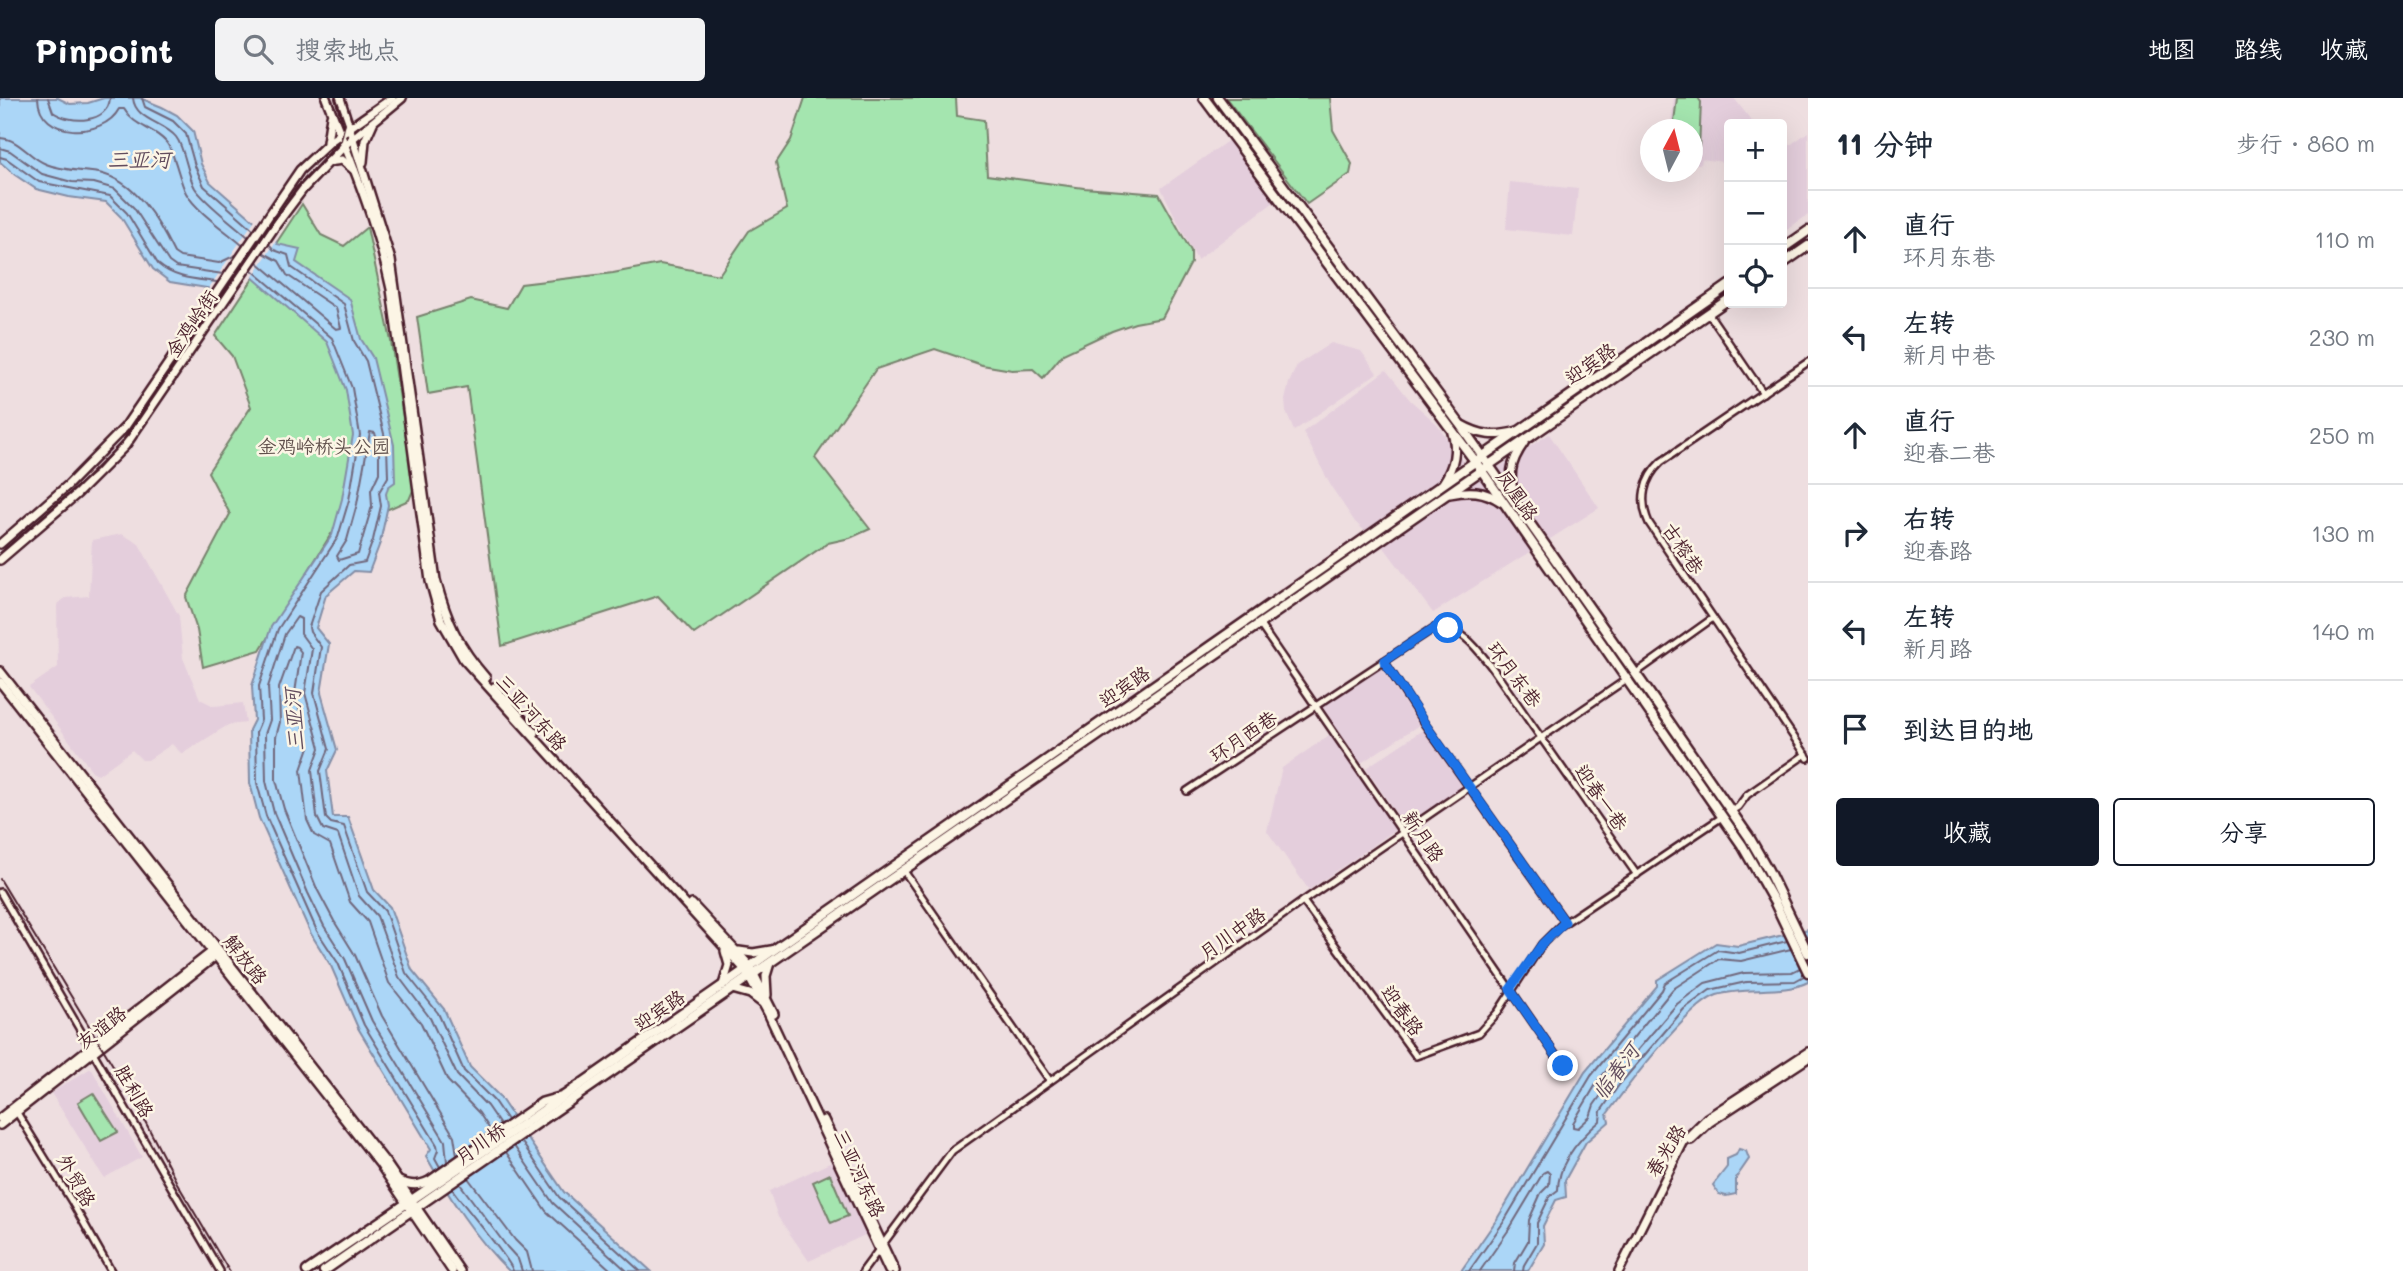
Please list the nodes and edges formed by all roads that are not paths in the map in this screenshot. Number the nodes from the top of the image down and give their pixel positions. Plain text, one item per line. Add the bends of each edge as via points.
1 (326, 98) edge
2 (340, 98) edge
3 (392, 98) edge
4 (402, 98) edge
5 (1204, 98) edge
6 (1218, 98) edge
7 (344, 107) junction
8 (331, 112) junction
9 (373, 116) junction
10 (351, 127) junction
11 (341, 133) junction
12 (354, 137) junction
13 (346, 144) junction
14 (325, 146) junction
15 (325, 165) junction
16 (361, 176) junction
17 (1808, 231) edge
18 (1787, 246) edge
19 (1808, 246) edge
20 (1787, 261) edge
21 (1724, 288) edge
22 (1716, 294) junction
23 (1724, 301) edge
24 (1724, 303) edge
25 (1709, 314) junction
26 (1808, 362) edge
27 (1763, 393) junction
28 (1459, 423) junction
29 (1451, 429) junction
30 (1519, 431) junction
31 (1525, 442) junction
32 (1478, 458) junction
33 (1485, 469) junction
34 (1443, 483) junction
35 (1449, 494) junction
36 (1505, 505) junction
37 (1516, 505) junction
38 (0, 544) edge
39 (0, 560) edge
40 (1713, 618) junction
41 (1260, 625) junction
42 (1384, 661) junction
43 (0, 671) edge
44 (1636, 673) junction
45 (1627, 679) junction
46 (0, 682) edge
47 (1316, 706) junction
48 (1542, 737) junction
49 (1807, 755) edge
50 (1469, 787) junction
51 (1187, 791) dead end
52 (1731, 811) junction
53 (1722, 817) junction
54 (1403, 833) junction
55 (904, 871) junction
56 (1637, 875) junction
57 (0, 892) edge
58 (1303, 901) junction
59 (1565, 922) junction
60 (1789, 923) junction
61 (722, 944) junction
62 (775, 948) junction
63 (734, 949) junction
64 (217, 952) junction
65 (1808, 953) edge
66 (769, 962) junction
67 (750, 971) junction
68 (1808, 972) edge
69 (727, 987) junction
70 (1510, 989) junction
71 (767, 1004) junction
72 (92, 1050) junction
73 (1808, 1052) edge
74 (1808, 1058) edge
75 (1563, 1066) dead end
76 (1049, 1082) junction
77 (15, 1110) junction
78 (539, 1113) junction
79 (0, 1118) edge
80 (0, 1125) edge
81 (399, 1181) junction
82 (432, 1187) junction
83 (411, 1205) junction
84 (883, 1242) junction
85 (879, 1250) junction
86 (111, 1271) edge
87 (220, 1271) edge
88 (307, 1271) edge
89 (324, 1271) edge
90 (452, 1271) edge
91 (460, 1271) edge
92 (863, 1271) edge
93 (889, 1271) edge
94 (895, 1271) edge
95 (1621, 1271) edge

1 - 8 main road, 三亚河东路
2 - 7 main road, 三亚河东路
3 - 9 main road, 金鸡岭街
4 - 9 main road, 金鸡岭街
5 - 29 highway, 凤凰路
6 - 28 highway, 凤凰路
7 - 9 main road
7 - 10 main road, 三亚河东路
8 - 11 main road, 三亚河东路
8 - 14 main road
9 - 10 main road, 金鸡岭街
9 - 12 main road, 金鸡岭街
9 - 16 main road
10 - 11 main road, 金鸡岭街
10 - 12 main road, 三亚河东路
11 - 13 main road, 三亚河东路
11 - 14 main road, 金鸡岭街
12 - 13 main road, 金鸡岭街
12 - 16 main road, 三亚河东路
13 - 15 main road, 金鸡岭街
13 - 16 main road, 三亚河东路
14 - 38 main road, 金鸡岭街 via 300,170 111,444
15 - 16 main road via 342,160
15 - 39 main road, 金鸡岭街 via 276,225 125,446
16 - 61 main road, 三亚河东路 via 391,289 430,581 441,620 464,660
16 - 63 main road, 三亚河东路 via 391,260 436,580 446,617 483,675
17 - 18 highway
19 - 20 highway
21 - 22 highway, 迎宾路
22 - 23 highway
22 - 30 highway, 迎宾路
24 - 25 highway, 迎宾路
25 - 27 street
25 - 31 highway, 迎宾路
26 - 27 street, 古榕巷
27 - 40 street, 古榕巷 via 1661,462 1645,486 1643,503 1649,523
28 - 30 main road via 1487,436
28 - 32 highway, 凤凰路
29 - 32 highway, 凤凰路
29 - 34 main road via 1455,454
30 - 32 highway, 迎宾路
31 - 33 highway, 迎宾路
31 - 37 main road via 1511,470
32 - 33 highway, 凤凰路
32 - 34 highway, 迎宾路
33 - 35 highway, 迎宾路
33 - 36 highway, 凤凰路
33 - 37 highway, 凤凰路
34 - 62 highway, 迎宾路
35 - 36 main road via 1481,492
35 - 41 highway, 迎宾路
36 - 45 highway, 凤凰路
37 - 44 highway, 凤凰路
40 - 44 street
40 - 49 street, 古榕巷
41 - 47 street, 新月路
41 - 55 highway, 迎宾路
42 - 47 street, 环月东巷
42 - 48 street, 环月东巷 via 1434,628 1453,629 1493,669
42 - 50 street
43 - 64 main road, 解放路
44 - 52 highway, 凤凰路
45 - 48 street, 月川中路
45 - 53 highway, 凤凰路
46 - 64 main road, 解放路
47 - 51 street, 环月西巷
47 - 54 street, 新月路
48 - 50 street, 月川中路
48 - 56 street, 迎春一巷
49 - 52 street via 1746,795
50 - 54 street, 月川中路
50 - 59 street
52 - 60 highway, 凤凰路 via 1768,870
53 - 56 street, 迎春路
53 - 60 highway, 凤凰路
54 - 58 street, 月川中路
54 - 70 street, 新月路
55 - 66 highway, 迎宾路
55 - 76 street
56 - 59 street, 迎春路
57 - 72 street, 胜利路
58 - 70 street, 迎春路 via 1416,1056 1479,1033
58 - 76 street, 月川中路
59 - 70 street, 迎春路 via 1542,944
60 - 65 highway
60 - 68 highway
61 - 67 main road, 三亚河东路
61 - 69 main road via 729,965
62 - 63 main road via 753,953
62 - 67 highway, 迎宾路
63 - 67 main road, 三亚河东路
64 - 72 main road, 友谊路
64 - 81 main road, 解放路
64 - 83 main road, 解放路
66 - 67 highway, 迎宾路
66 - 71 main road
67 - 69 highway, 迎宾路
67 - 71 main road, 三亚河东路
69 - 71 main road
69 - 78 highway, 迎宾路
69 - 78 highway, 迎宾路
70 - 75 street, 新月路
71 - 84 main road, 三亚河东路
71 - 85 main road, 三亚河东路
72 - 77 main road, 友谊路
72 - 87 street, 胜利路
73 - 95 main road, 春光路 via 1707,1118 1684,1141
74 - 95 main road, 春光路 via 1710,1122 1691,1140
76 - 84 street, 月川中路 via 952,1151
77 - 79 main road, 友谊路
77 - 80 main road, 友谊路
77 - 86 street, 外贸路
78 - 82 highway, 月川桥
81 - 82 main road
81 - 83 main road, 解放路
82 - 83 highway
83 - 88 highway
83 - 89 highway
83 - 90 main road, 解放路
83 - 91 main road, 解放路
84 - 85 street, 月川中路
84 - 94 main road, 三亚河东路
85 - 92 street, 月川中路
85 - 93 main road, 三亚河东路

